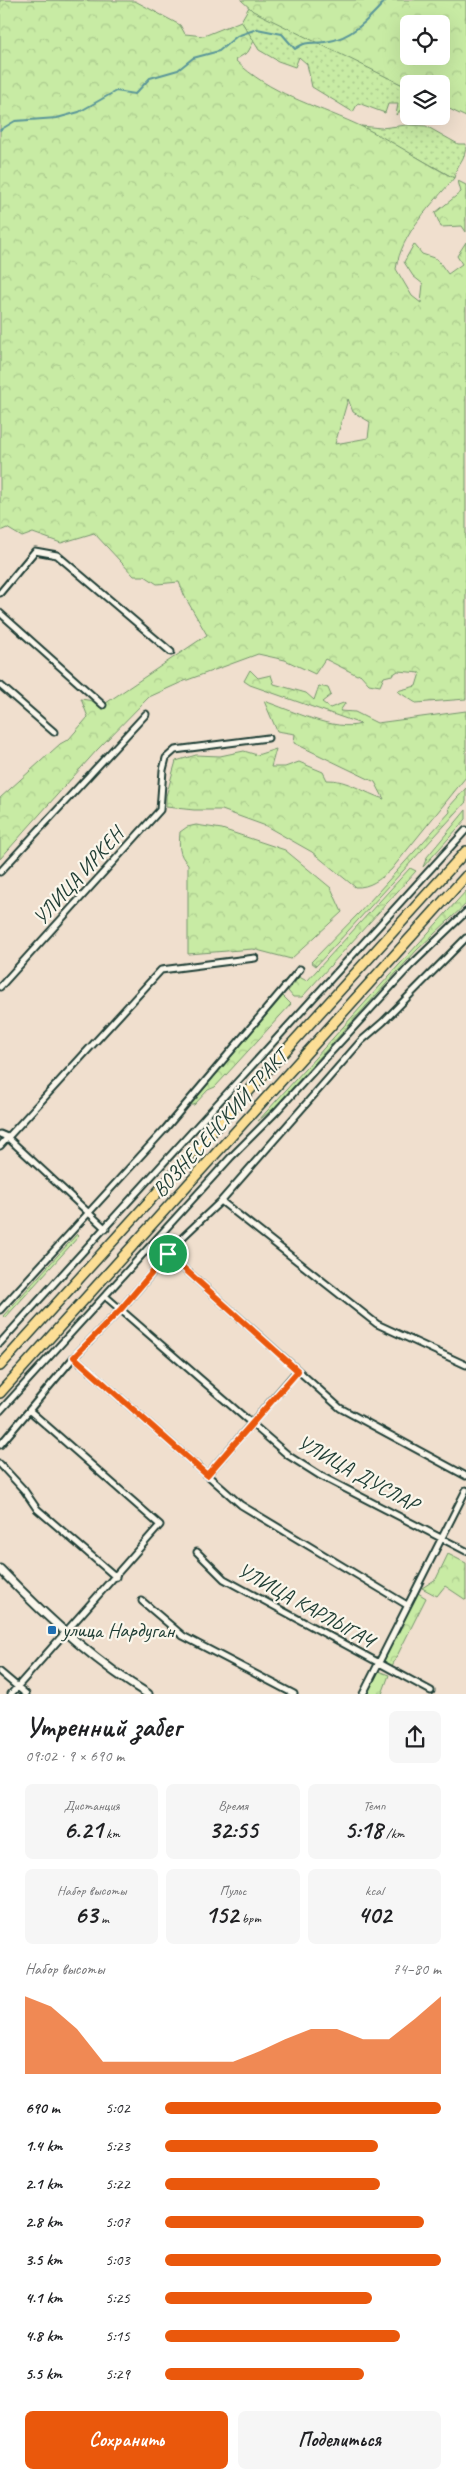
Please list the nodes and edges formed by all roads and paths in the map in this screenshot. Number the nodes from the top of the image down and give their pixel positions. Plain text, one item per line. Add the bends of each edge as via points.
1 (0, 593) edge
2 (0, 614) edge
3 (171, 652) dead end
4 (0, 685) edge
5 (102, 705) dead end
6 (146, 714) dead end
7 (54, 732) dead end
8 (268, 738) dead end
9 (466, 830) edge
10 (466, 852) edge
11 (0, 872) edge
12 (466, 876) edge
13 (466, 912) edge
14 (466, 938) edge
15 (255, 958) dead end
16 (300, 969) dead end
17 (0, 987) edge
18 (0, 1134) edge
19 (7, 1137) junction
20 (0, 1146) edge
21 (221, 1201) junction
22 (88, 1214) junction
23 (106, 1229) junction
24 (168, 1254) junction
25 (105, 1296) junction
26 (121, 1309) junction
27 (0, 1310) edge
28 (0, 1343) edge
29 (74, 1357) junction
30 (466, 1365) edge
31 (0, 1366) edge
32 (298, 1371) junction
33 (0, 1393) edge
34 (0, 1411) edge
35 (30, 1411) junction
36 (252, 1422) junction
37 (0, 1445) edge
38 (0, 1464) edge
39 (207, 1475) junction
40 (466, 1476) edge
41 (466, 1490) edge
42 (442, 1537) junction
43 (466, 1551) edge
44 (198, 1552) dead end
45 (0, 1569) edge
46 (116, 1577) junction
47 (142, 1601) dead end
48 (407, 1605) junction
49 (65, 1632) junction
50 (379, 1664) junction
51 (0, 1672) edge
52 (18, 1687) junction
53 (431, 1691) dead end
54 (11, 1694) edge
55 (26, 1694) edge
56 (148, 1694) edge
57 (294, 1694) edge
58 (363, 1694) edge

1 - 3 street via 35,551 57,555
2 - 5 street
4 - 7 street
6 - 11 street
8 - 17 street, УЛИЦА ИРКЕН via 175,750 166,758 160,810
9 - 23 street
10 - 31 main road, ВОЗНЕСЕНСКИЙ ТРАКТ
12 - 33 main road, ВОЗНЕСЕНСКИЙ ТРАКТ
13 - 25 street via 410,966
14 - 21 street via 361,1041
15 - 19 street via 161,970
16 - 22 street
18 - 19 street
19 - 20 street
19 - 22 street
21 - 24 street
21 - 30 street via 377,1324
22 - 23 street
22 - 27 street
23 - 28 street
24 - 26 street
24 - 32 street
25 - 26 street, УЛИЦА ДУСЛАР
25 - 34 street
26 - 29 street
26 - 36 street, УЛИЦА ДУСЛАР
29 - 35 street
29 - 39 street
32 - 36 street
32 - 40 street via 340,1408
35 - 37 street
35 - 46 street via 160,1525
36 - 39 street
36 - 42 street, УЛИЦА ДУСЛАР via 289,1456 319,1475
38 - 46 street via 37,1509
39 - 48 street via 241,1505
41 - 42 street
42 - 43 street, УЛИЦА ДУСЛАР
42 - 48 street
44 - 50 street, УЛИЦА КАРЛЫГАЧ via 224,1580
45 - 49 street
46 - 49 street
47 - 57 street via 183,1636
48 - 50 street
49 - 52 street
49 - 56 street
50 - 53 street, УЛИЦА КАРЛЫГАЧ
50 - 58 street
51 - 52 street
52 - 54 street
52 - 55 street

